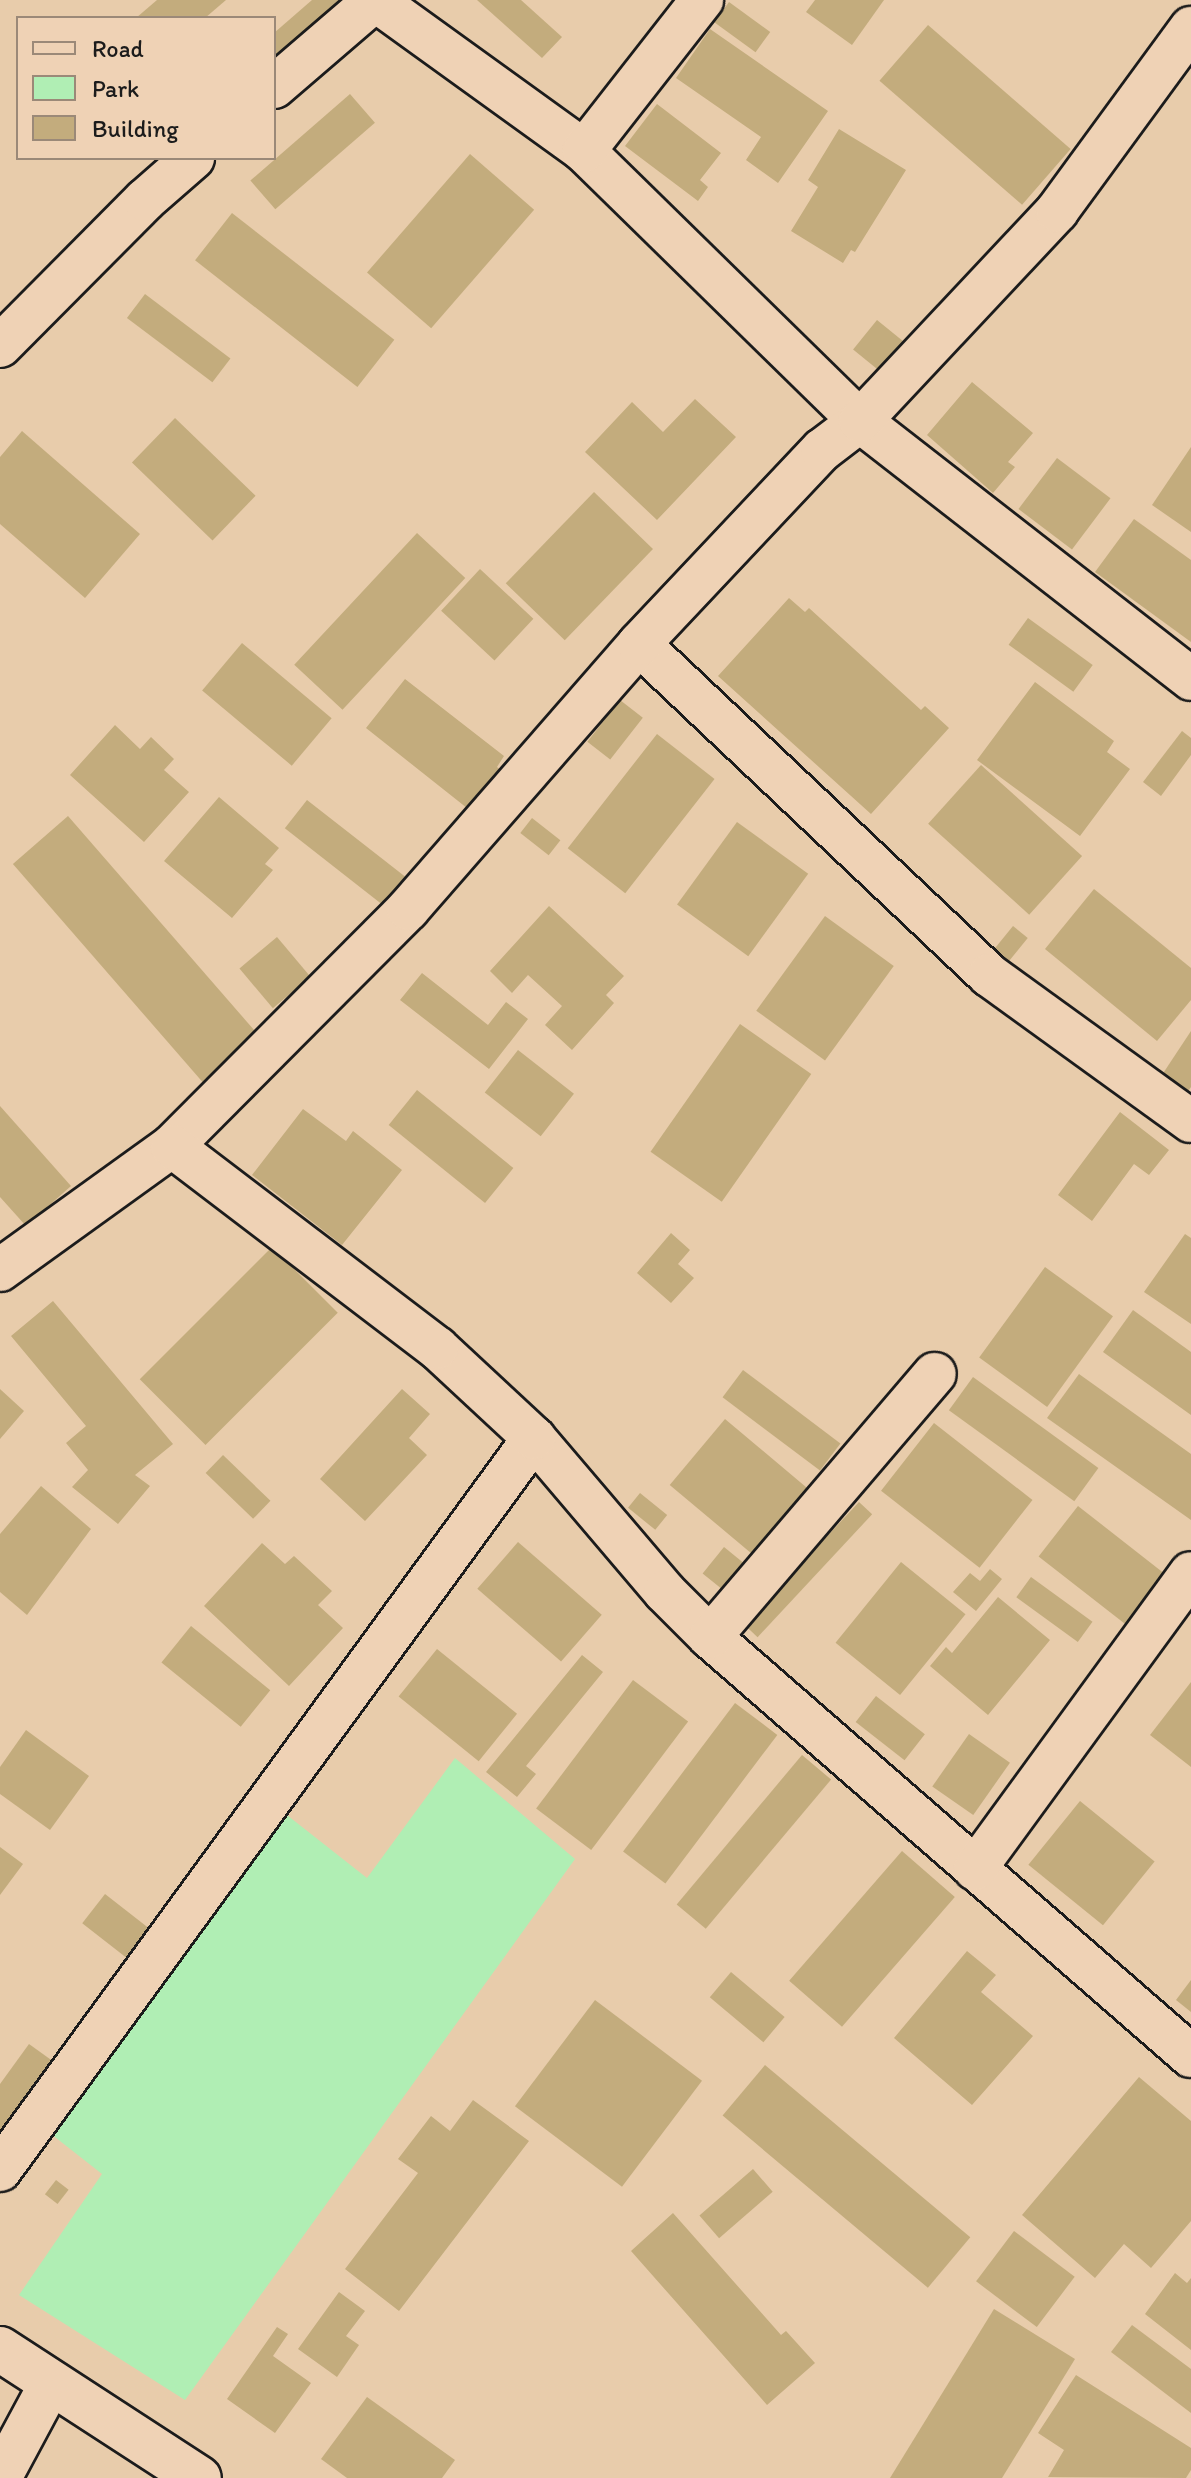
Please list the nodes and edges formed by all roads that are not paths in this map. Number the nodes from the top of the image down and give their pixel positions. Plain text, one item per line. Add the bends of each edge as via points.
1 (375, 0) edge
2 (702, 0) edge
3 (1191, 28) edge
4 (276, 85) edge
5 (584, 151) junction
6 (191, 160) edge
7 (0, 346) edge
8 (860, 421) junction
9 (639, 644) junction
10 (1191, 679) edge
11 (1191, 1121) edge
12 (172, 1146) junction
13 (0, 1270) edge
14 (935, 1374) dead end
15 (534, 1438) junction
16 (1191, 1573) edge
17 (710, 1637) junction
18 (975, 1869) junction
19 (1191, 2056) edge
20 (0, 2170) edge
21 (0, 2349) edge
22 (51, 2383) junction
23 (0, 2478) edge
24 (199, 2478) edge

1 - 4 street
1 - 5 street
2 - 5 street
3 - 8 street via 1057,211
5 - 8 street
6 - 7 street
8 - 9 street via 822,450
8 - 10 street
9 - 11 street via 989,975
9 - 12 street via 408,909
12 - 13 street
12 - 15 street via 437,1348
14 - 17 street
15 - 17 street
15 - 20 street
16 - 18 street
17 - 18 street
18 - 19 street
21 - 22 street
22 - 23 street
22 - 24 street

